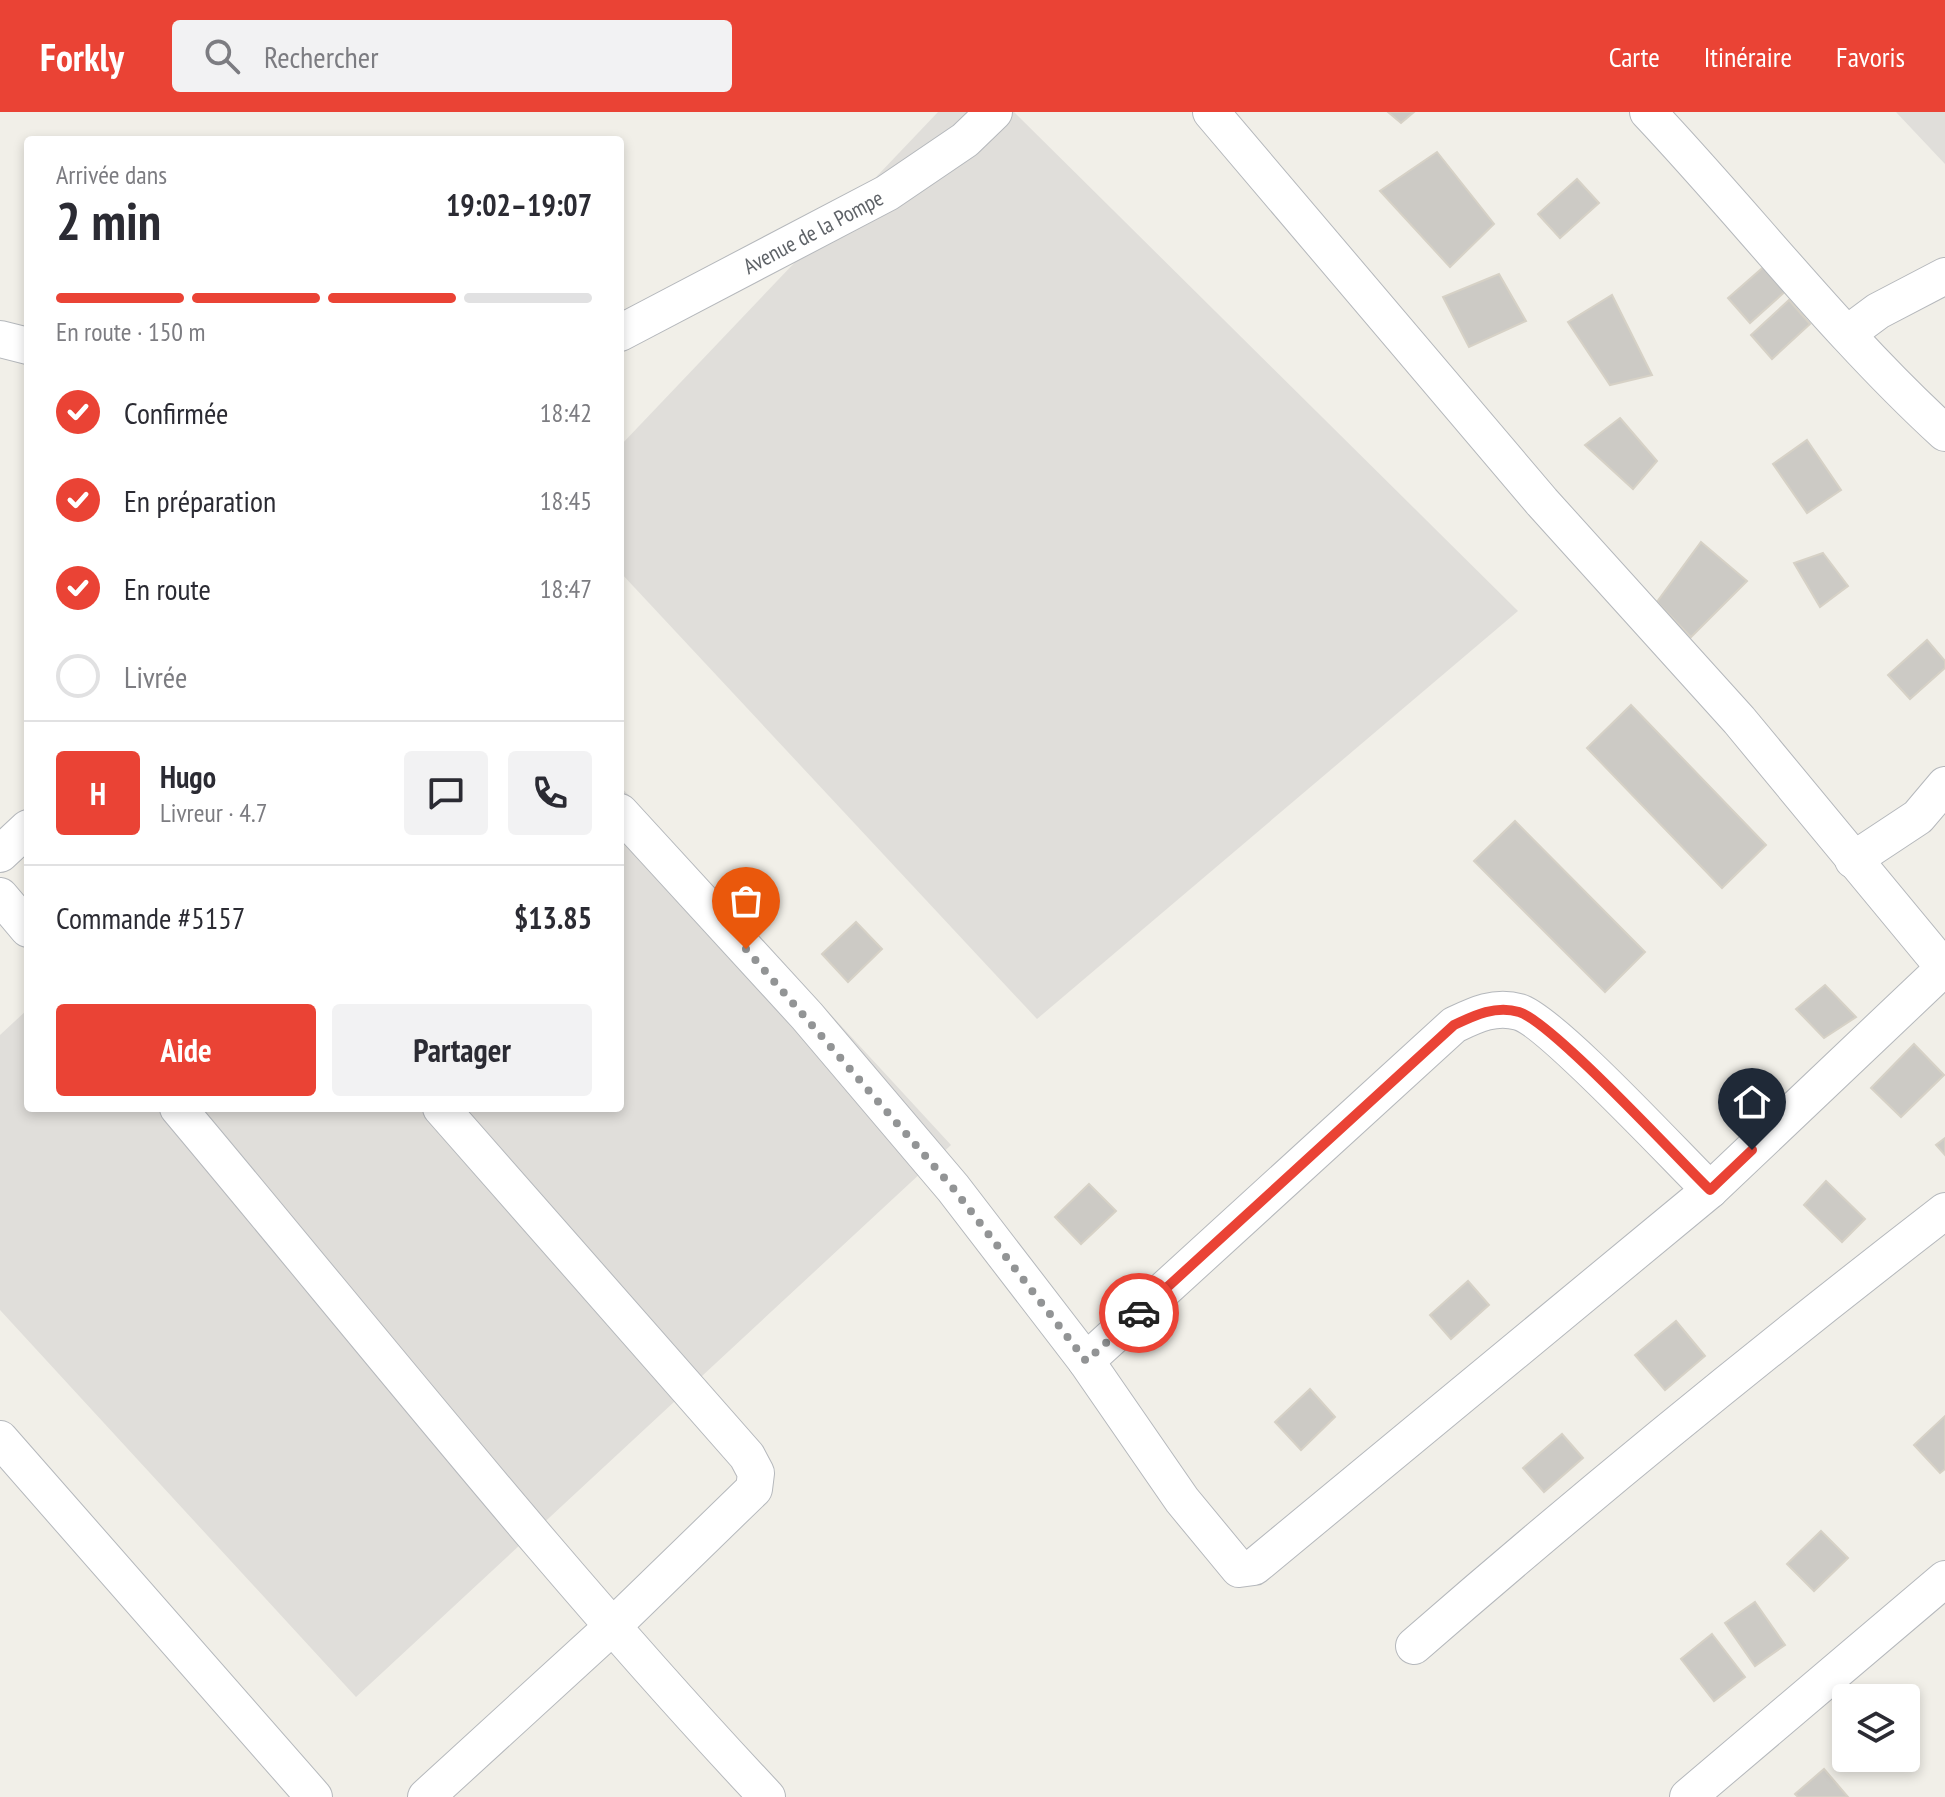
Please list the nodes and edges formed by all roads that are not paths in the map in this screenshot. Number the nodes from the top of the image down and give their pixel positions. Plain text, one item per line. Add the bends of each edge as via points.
1 (994, 112) edge
2 (1211, 112) edge
3 (1648, 112) edge
4 (1945, 276) edge
5 (624, 331) edge
6 (1847, 334) junction
7 (0, 339) edge
8 (24, 345) edge
9 (1945, 433) edge
10 (1945, 785) edge
11 (624, 816) edge
12 (24, 832) edge
13 (0, 854) edge
14 (1853, 860) junction
15 (0, 896) edge
16 (24, 924) edge
17 (1944, 968) edge
18 (181, 1112) edge
19 (445, 1112) edge
20 (1710, 1190) junction
21 (1945, 1211) edge
22 (1086, 1361) junction
23 (0, 1439) edge
24 (1945, 1579) edge
25 (613, 1626) junction
26 (1414, 1646) dead end
27 (314, 1797) edge
28 (426, 1797) edge
29 (767, 1797) edge
30 (1688, 1797) edge

1 - 5 street, Avenue de la Pompe via 965,140 887,193
2 - 14 street via 1542,502 1749,732
3 - 6 street
4 - 6 street via 1878,311
6 - 9 street
7 - 8 street
10 - 14 street via 1918,817
11 - 22 street via 916,1144
12 - 13 street
14 - 17 street
15 - 16 street
17 - 20 street
18 - 25 street
19 - 25 street via 747,1456 756,1473 754,1489
20 - 22 street via 1559,1041 1521,1012 1488,1010 1454,1025
20 - 22 street via 1246,1569 1239,1569 1222,1552
21 - 26 street via 1590,1495
23 - 27 street
24 - 30 street
25 - 28 street
25 - 29 street

